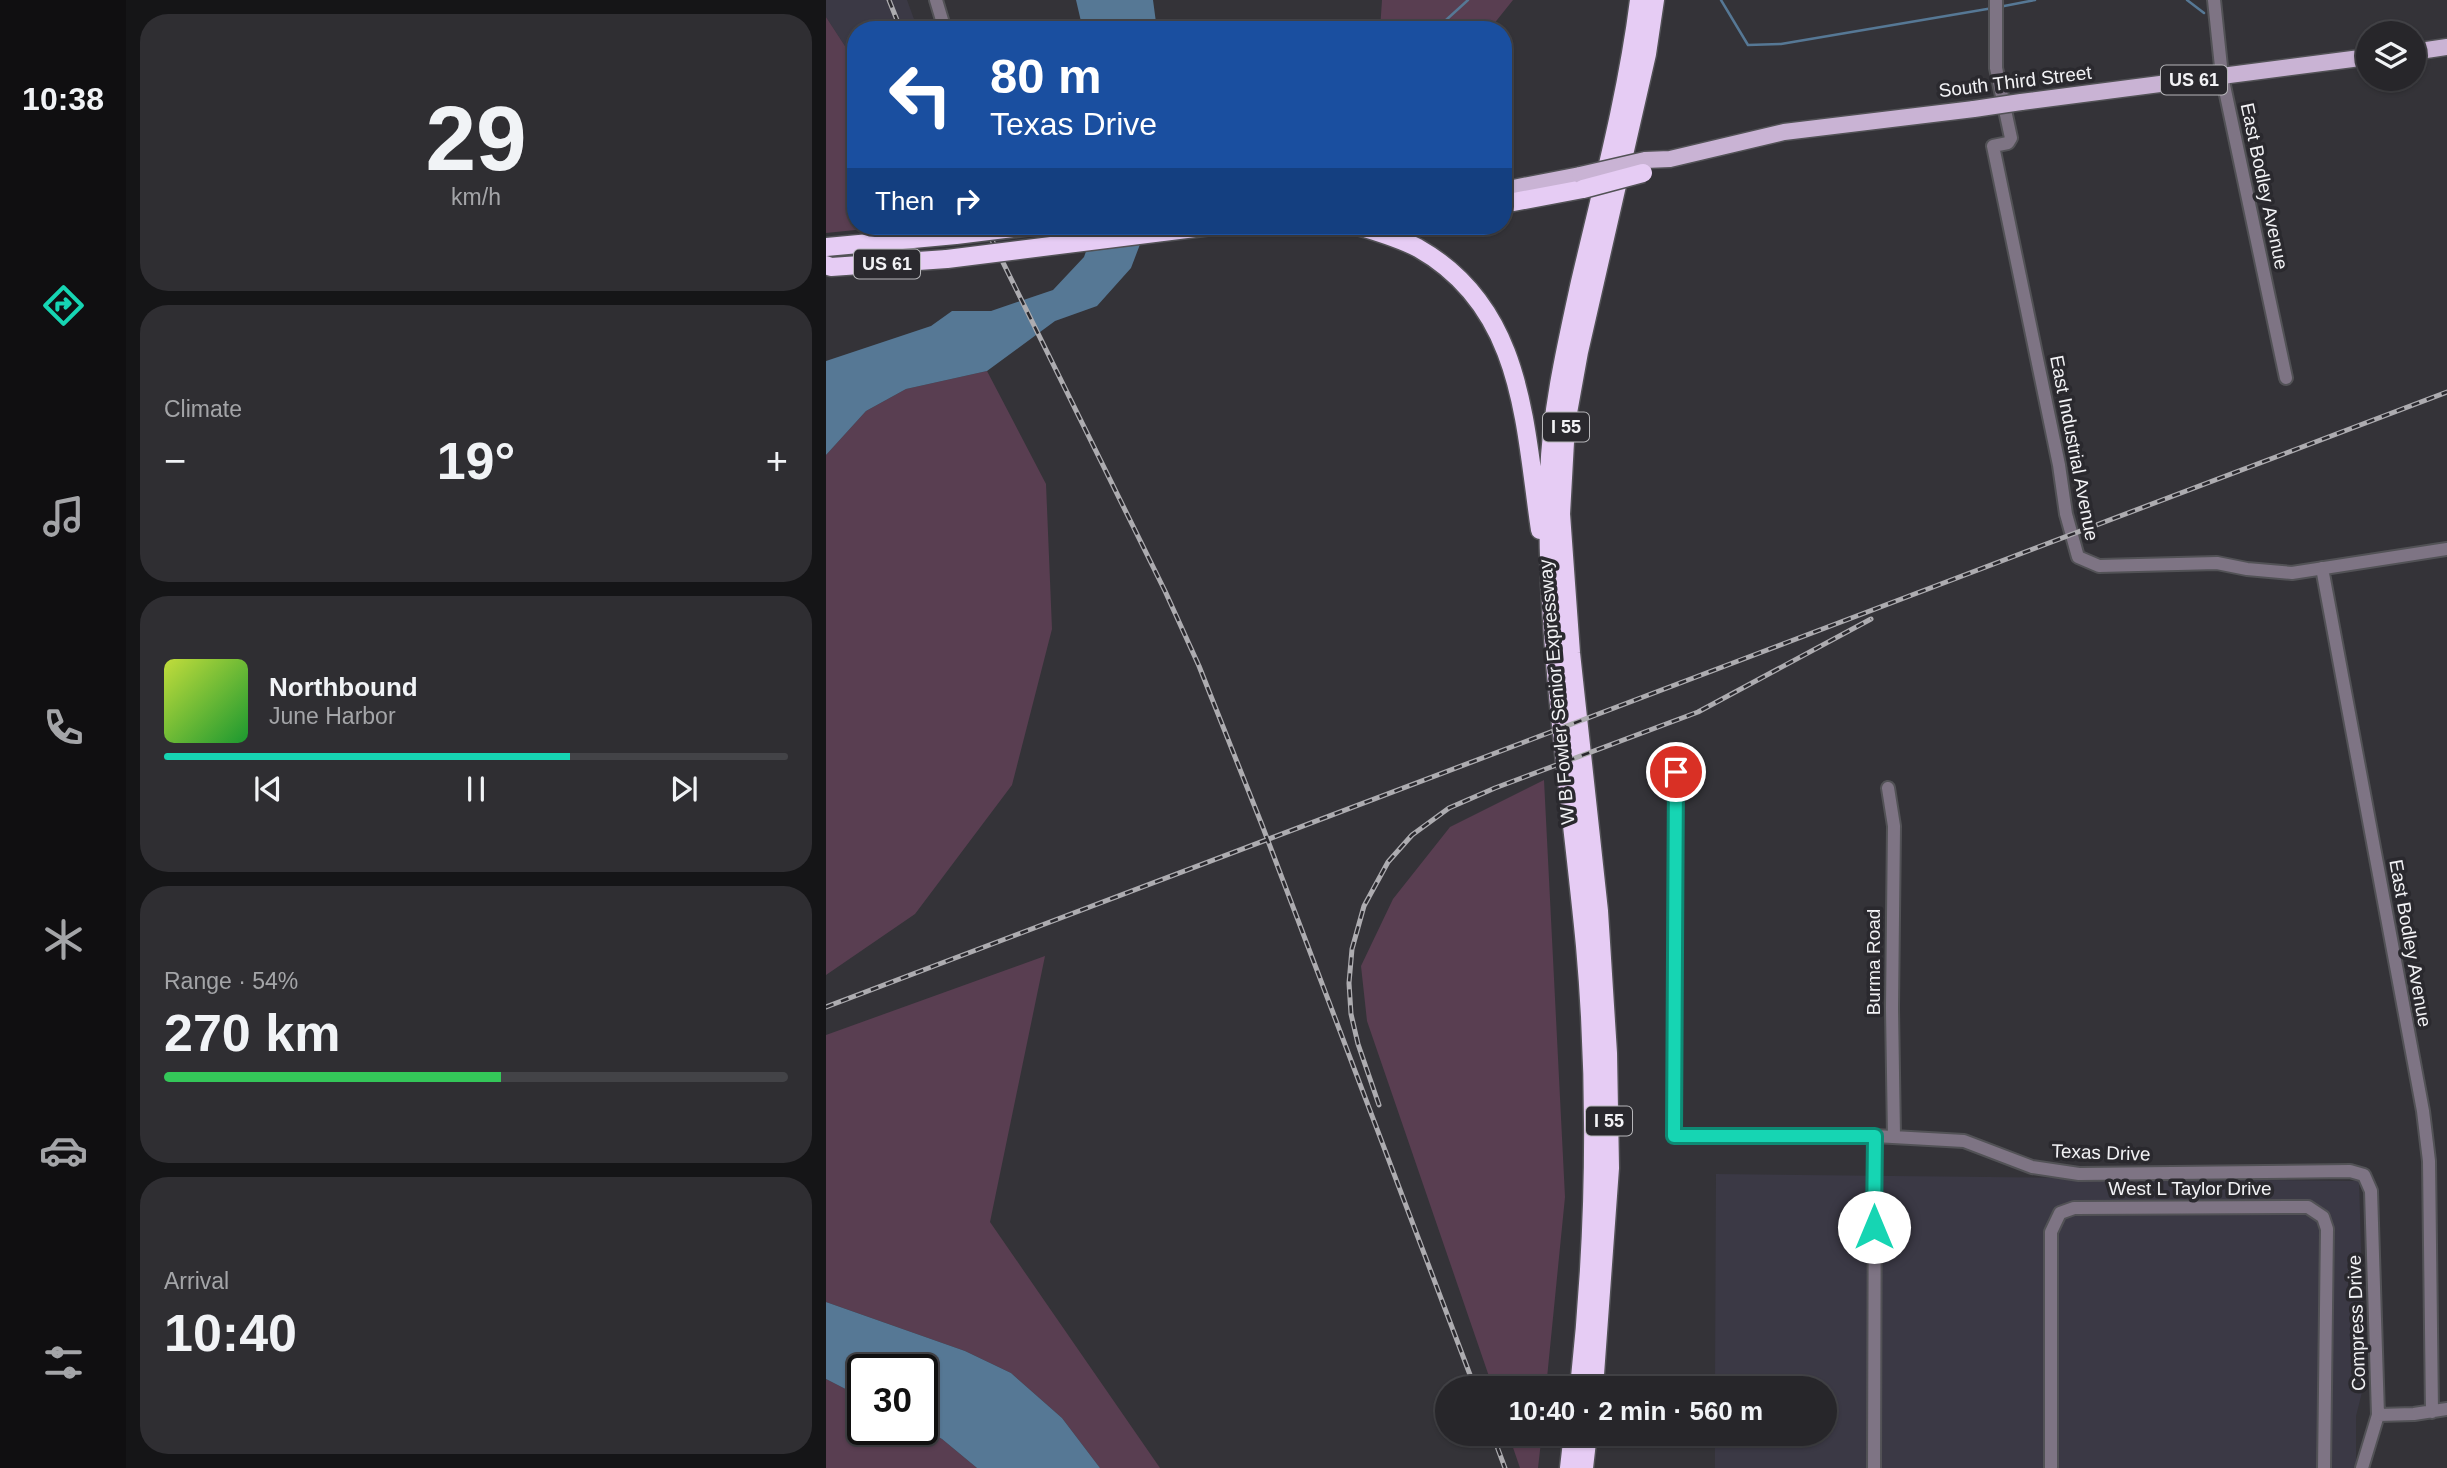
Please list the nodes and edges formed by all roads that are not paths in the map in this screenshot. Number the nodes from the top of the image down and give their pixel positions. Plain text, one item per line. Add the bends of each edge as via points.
1 (936, 0) edge
2 (1639, 0) edge
3 (1655, 0) edge
4 (1996, 0) edge
5 (2214, 0) edge
6 (942, 21) edge
7 (2447, 47) edge
8 (2426, 49) edge
9 (2356, 59) edge
10 (2222, 76) junction
11 (1644, 167) joint
12 (1581, 182) junction
13 (1512, 189) edge
14 (1512, 201) edge
15 (956, 235) edge
16 (1138, 235) edge
17 (1388, 235) edge
18 (826, 247) edge
19 (826, 265) edge
20 (2286, 378) dead end
21 (2447, 548) edge
22 (2322, 568) junction
23 (1548, 587) junction
24 (1676, 772) dead end
25 (1888, 788) dead end
26 (1875, 1136) junction
27 (1894, 1137) junction
28 (2364, 1175) joint
29 (1580, 1376) edge
30 (1595, 1376) edge
31 (2447, 1409) edge
32 (2432, 1412) junction
33 (2378, 1415) junction
34 (1572, 1446) edge
35 (1587, 1446) edge
36 (1569, 1468) edge
37 (1584, 1468) edge
38 (1874, 1468) edge
39 (2051, 1468) edge
40 (2324, 1468) edge
41 (2362, 1468) edge

1 - 6 street
2 - 23 highway, W B Fowler Senior Expressway / I 55 via 1631,62 1561,364 1549,473
3 - 30 highway, W B Fowler Senior Expressway / I 55 via 1647,54 1579,352 1566,424 1561,514 1608,1053 1610,1168
4 - 22 street, East Industrial Avenue via 1996,68 2011,138 1993,146 2078,557 2112,566 2217,563 2292,573
5 - 10 street, East Bodley Avenue
7 - 8 main road
9 - 10 main road, South Third Street / US 61
10 - 11 main road, South Third Street / US 61, bridge via 1784,132
10 - 20 street, East Bodley Avenue
11 - 12 highway, South Third Street / US 61, bridge
12 - 13 main road, South Third Street / US 61
12 - 14 highway, South Third Street / US 61
15 - 18 highway, US 61, bridge
16 - 19 highway, US 61, bridge via 947,259
17 - 23 highway via 1418,248 1457,277 1483,304 1508,354 1522,400
21 - 22 street
22 - 32 street, East Bodley Avenue via 2423,1111 2429,1161
23 - 29 highway, W B Fowler Senior Expressway / I 55 via 1592,1053 1592,1221
24 - 26 street, Texas Drive via 1674,1136
25 - 27 street, Burma Road via 1894,826
26 - 27 street, Texas Drive
26 - 38 street
27 - 28 street, Texas Drive via 1964,1141 2032,1167 2079,1174 2350,1171
28 - 33 street, Compress Drive via 2371,1191
31 - 32 street
32 - 33 street
33 - 41 street, Compress Drive
34 - 36 highway
35 - 37 highway
39 - 40 street, West L Taylor Drive via 2051,1232 2060,1213 2074,1208 2308,1207 2323,1217 2327,1230

